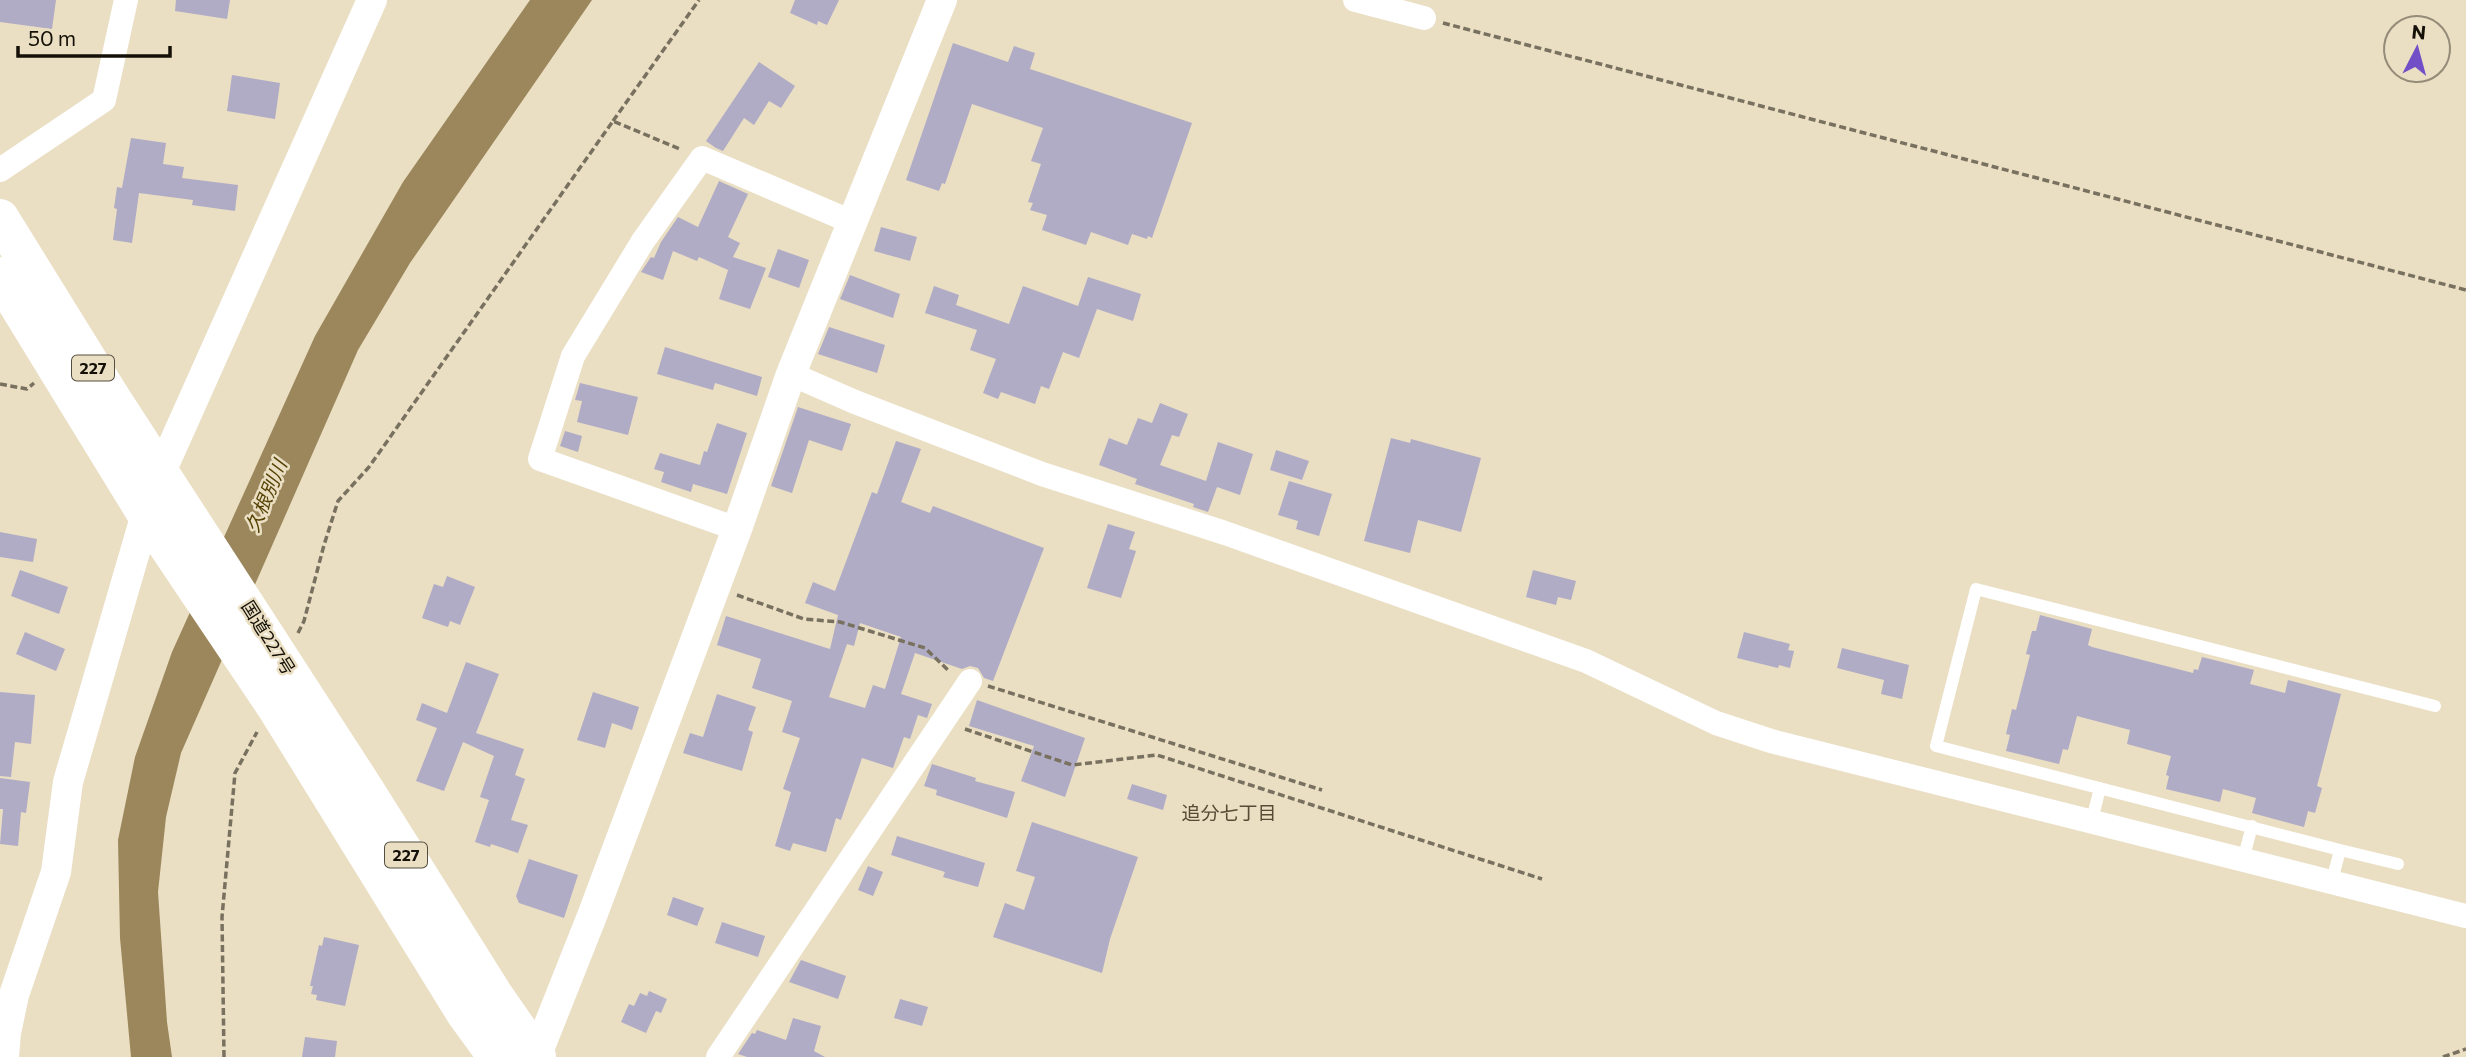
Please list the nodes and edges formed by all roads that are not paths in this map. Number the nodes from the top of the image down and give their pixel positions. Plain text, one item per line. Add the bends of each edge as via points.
1 (126, 0) edge
2 (372, 0) edge
3 (942, 0) edge
4 (1355, 0) edge
5 (1424, 18) road end
6 (0, 170) edge
7 (0, 218) edge
8 (852, 222) junction
9 (0, 276) edge
10 (791, 374) junction
11 (160, 474) junction
12 (146, 514) junction
13 (737, 529) junction
14 (274, 677) junction
15 (971, 681) road end
16 (2435, 706) dead end
17 (2100, 788) junction
18 (2092, 820) junction
19 (2252, 826) junction
20 (2340, 850) junction
21 (2243, 860) junction
22 (2398, 863) dead end
23 (2332, 881) junction
24 (2466, 916) edge
25 (536, 1056) edge
26 (4, 1057) edge
27 (497, 1057) edge
28 (718, 1057) edge

1 - 6 street via 104,100
2 - 11 street
3 - 8 street
4 - 5 street
7 - 11 highway, 国道227号 / 227
8 - 10 street
8 - 13 street via 702,158 643,241 573,356 540,459
9 - 12 highway, 国道227号 / 227
10 - 13 street
10 - 18 street via 1042,474 1586,661 1716,723 1771,741
11 - 12 street
11 - 14 highway, 国道227号 / 227 via 188,516
12 - 14 highway, 国道227号 / 227 via 178,562
12 - 26 street via 68,782 56,872 14,995
13 - 25 street
14 - 25 highway, 国道227号 / 227 via 366,791
14 - 27 highway, 国道227号 / 227 via 465,1013
15 - 28 street
16 - 17 lane via 1976,589 1936,746
17 - 18 lane
17 - 19 lane
18 - 21 street
19 - 20 lane
19 - 21 lane
20 - 22 lane
20 - 23 lane
21 - 23 street
23 - 24 street

